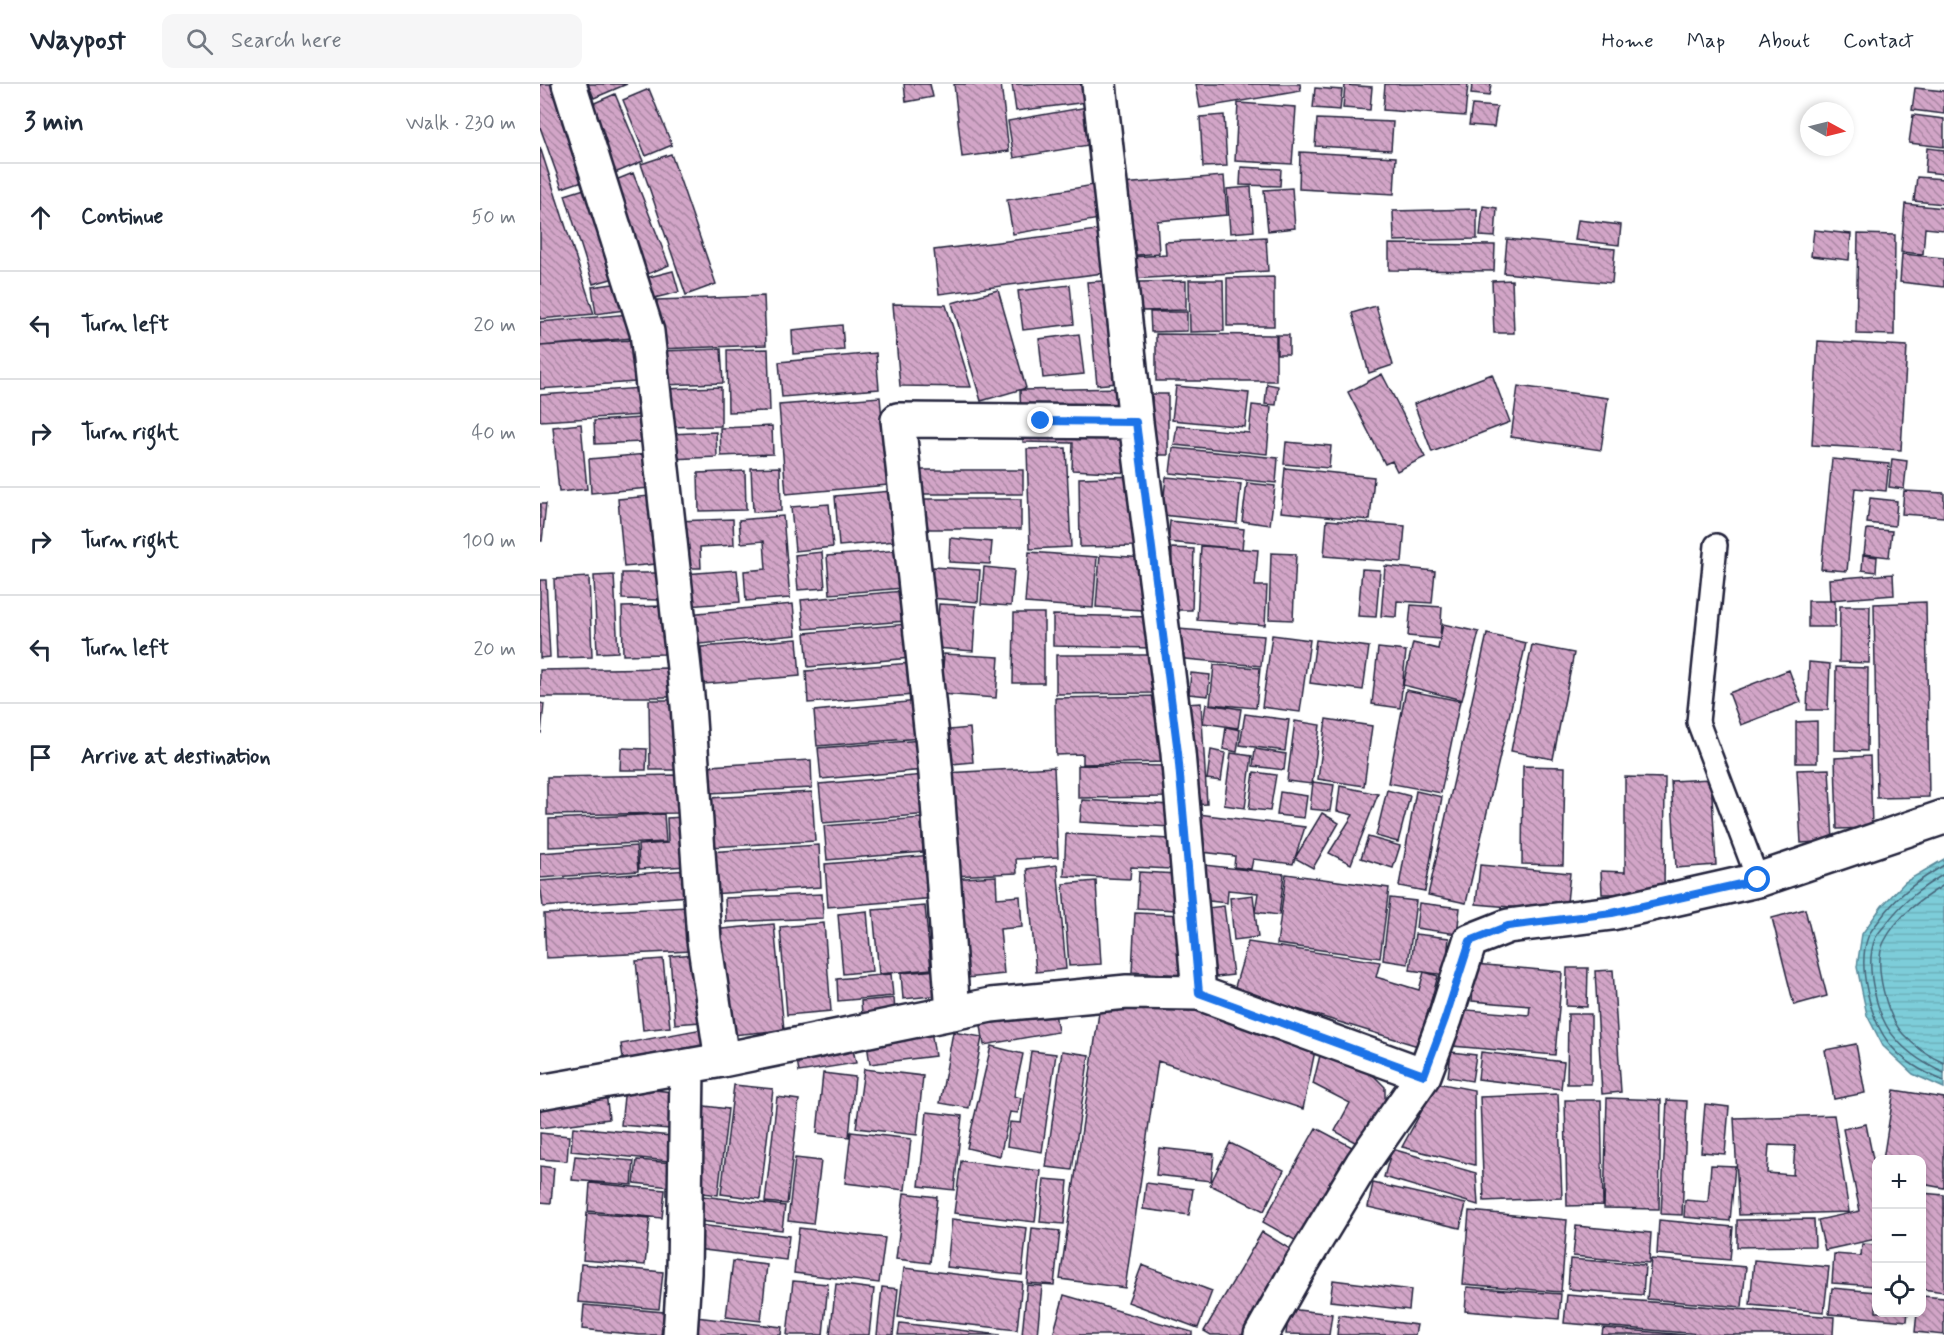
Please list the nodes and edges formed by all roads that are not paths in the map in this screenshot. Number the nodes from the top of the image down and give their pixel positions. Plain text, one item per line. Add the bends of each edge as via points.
1 (569, 84) edge
2 (1099, 84) edge
3 (1136, 422) junction
4 (1716, 545) dead end
5 (1944, 817) edge
6 (1758, 880) junction
7 (1199, 993) junction
8 (953, 1013) junction
9 (722, 1060) junction
10 (687, 1067) junction
11 (1424, 1075) junction
12 (540, 1092) edge
13 (680, 1335) edge
14 (1261, 1335) edge

1 - 9 street via 647,332 688,705 704,940
2 - 3 street
3 - 7 street via 1178,753
3 - 8 street via 898,420 936,774
4 - 6 lane via 1698,722
5 - 6 street
6 - 11 street via 1612,913 1508,926 1470,941
7 - 8 street via 1127,992 991,1005
7 - 11 street
8 - 9 street
9 - 10 street
10 - 12 street
10 - 13 street
11 - 14 street via 1362,1164

